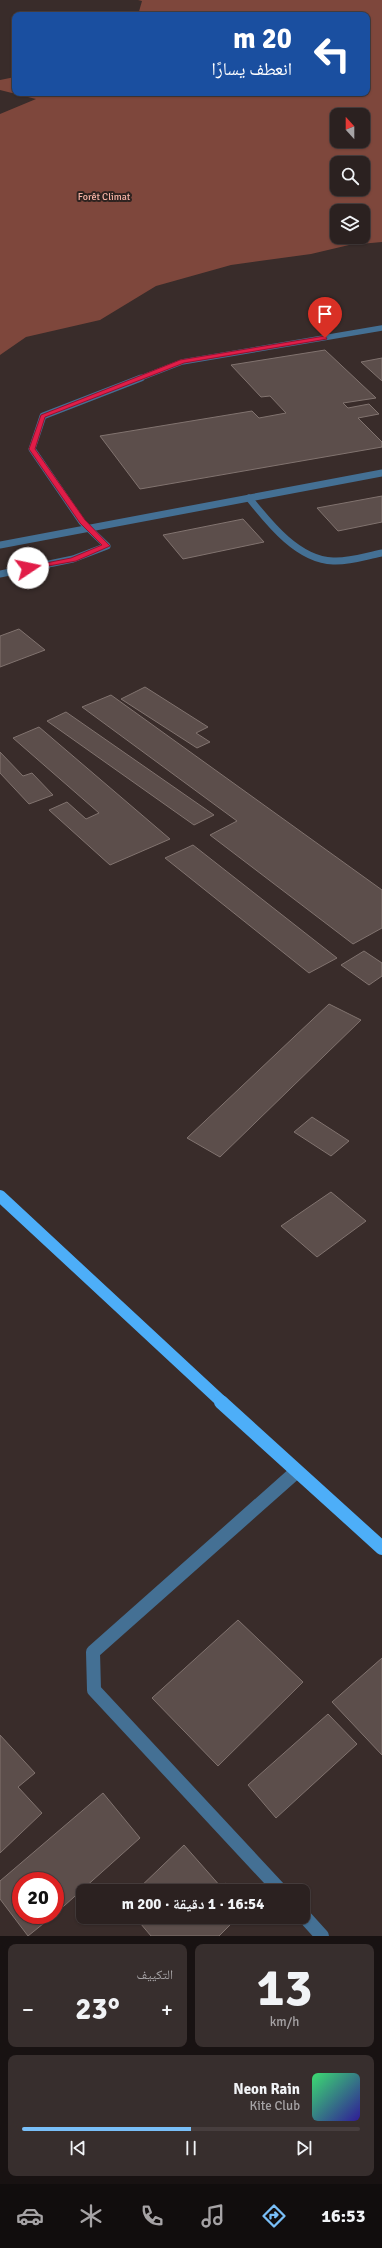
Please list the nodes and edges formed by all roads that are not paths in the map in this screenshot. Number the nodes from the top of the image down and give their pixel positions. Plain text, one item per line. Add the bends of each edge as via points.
1 (382, 328) edge
2 (382, 473) edge
3 (249, 498) junction
4 (89, 528) junction
5 (0, 545) edge
6 (382, 553) edge
7 (0, 574) edge
8 (0, 1196) edge
9 (296, 1472) junction
10 (382, 1548) edge
11 (274, 1884) edge
12 (310, 1923) edge
13 (322, 1936) edge

1 - 4 street via 182,362 43,416 32,449 82,522
2 - 3 street
3 - 4 street
3 - 6 street via 286,540 308,553 330,562
4 - 5 street
4 - 7 street via 107,546 73,559
8 - 9 main road
9 - 10 main road
9 - 11 street via 93,1652 94,1690
12 - 13 street

